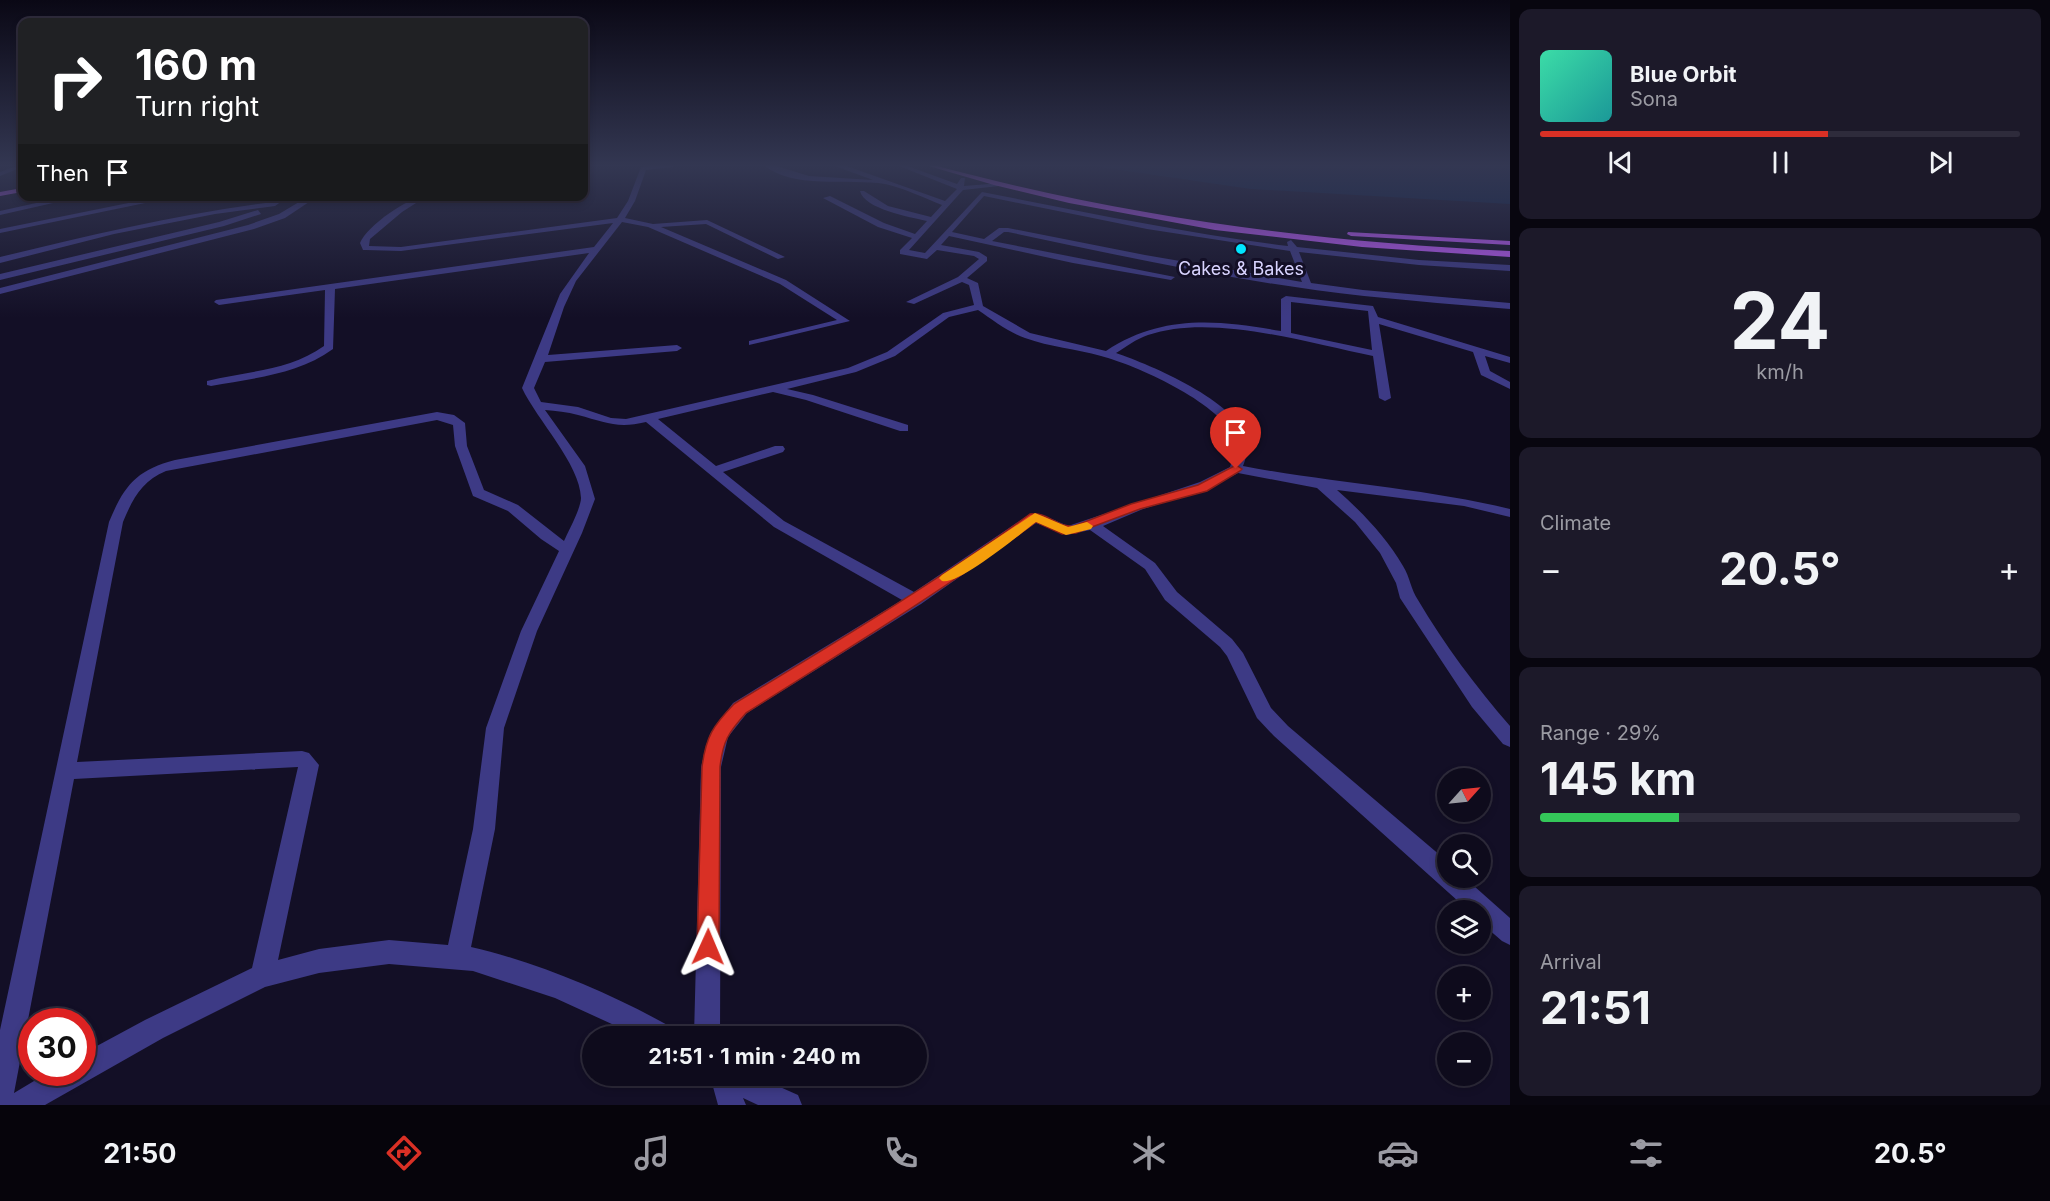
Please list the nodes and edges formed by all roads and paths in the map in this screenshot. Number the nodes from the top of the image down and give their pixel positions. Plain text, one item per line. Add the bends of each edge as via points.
1 (24, 216) edge
2 (78, 216) edge
3 (197, 216) edge
4 (248, 216) edge
5 (279, 216) edge
6 (392, 216) edge
7 (624, 216) edge
8 (863, 216) edge
9 (916, 216) edge
10 (934, 216) edge
11 (963, 216) edge
12 (1090, 216) edge
13 (1152, 216) edge
14 (931, 219) junction
15 (622, 220) junction
16 (0, 222) edge
17 (650, 225) junction
18 (0, 231) edge
19 (1342, 232) dead end
20 (948, 234) junction
21 (915, 237) junction
22 (1288, 237) junction
23 (750, 241) junction
24 (987, 241) junction
25 (134, 243) junction
26 (1510, 243) edge
27 (936, 247) junction
28 (598, 249) junction
29 (1295, 249) junction
30 (712, 251) junction
31 (145, 253) junction
32 (1510, 254) edge
33 (781, 257) dead end
34 (0, 260) edge
35 (402, 262) junction
36 (1510, 268) edge
37 (0, 277) edge
38 (1171, 277) dead end
39 (961, 279) junction
40 (1307, 284) junction
41 (330, 286) junction
42 (0, 291) edge
43 (1363, 293) junction
44 (219, 302) dead end
45 (911, 303) dead end
46 (1510, 306) edge
47 (979, 307) junction
48 (1370, 308) junction
49 (1373, 320) junction
50 (1286, 336) junction
51 (753, 343) dead end
52 (677, 348) dead end
53 (1478, 351) junction
54 (1108, 354) junction
55 (1377, 354) junction
56 (542, 359) junction
57 (1510, 360) edge
58 (211, 383) dead end
59 (1510, 386) edge
60 (771, 389) junction
61 (1385, 398) dead end
62 (536, 405) junction
63 (649, 418) junction
64 (904, 428) dead end
65 (779, 449) dead end
66 (1236, 469) junction
67 (713, 471) junction
68 (1320, 484) junction
69 (1510, 513) edge
70 (1092, 525) junction
71 (567, 549) junction
72 (915, 600) junction
73 (1510, 740) edge
74 (66, 771) junction
75 (1437, 867) edge
76 (1460, 888) edge
77 (1510, 933) edge
78 (457, 958) junction
79 (261, 976) junction
80 (644, 1026) edge
81 (707, 1026) edge
82 (96, 1061) edge
83 (52, 1086) edge
84 (727, 1086) edge
85 (747, 1086) edge
86 (0, 1093) edge
87 (19, 1105) edge
88 (732, 1105) edge
89 (788, 1105) edge

1 - 16 street
2 - 18 street
3 - 34 street
4 - 25 street
5 - 31 street
6 - 35 street via 364,243 366,248
7 - 15 street
8 - 21 street
9 - 14 street
10 - 14 street
11 - 20 street
12 - 29 street
13 - 22 main road
14 - 21 street
15 - 17 street
15 - 28 street
15 - 35 street
17 - 23 street via 707,222
17 - 30 street
19 - 26 main road
20 - 24 street
20 - 27 street
21 - 27 street via 903,252 927,256
22 - 29 street
22 - 32 main road via 1388,248
23 - 30 street
23 - 33 street
24 - 38 street
24 - 40 street via 1008,230 1145,258
25 - 31 street
25 - 37 street
27 - 39 street via 984,259
28 - 35 street
28 - 56 street via 572,282 555,315
29 - 36 street
29 - 40 street
30 - 51 street via 792,287 845,321
31 - 42 street
35 - 41 street
39 - 45 street
39 - 47 street via 973,283
40 - 43 street
41 - 44 street
41 - 58 street via 328,347 317,357
43 - 46 street
43 - 48 street
47 - 54 street via 1026,334
47 - 60 street via 946,315 891,354 852,370
48 - 49 street
48 - 50 street via 1286,299
49 - 53 street
49 - 55 street
50 - 54 street via 1246,328 1175,327 1147,332
50 - 55 street
52 - 56 street
53 - 57 street
53 - 59 street via 1485,373
54 - 66 street via 1159,374 1210,404 1231,423 1239,437 1241,448
55 - 61 street
56 - 62 street via 528,388
60 - 63 street
60 - 64 street via 809,396
62 - 63 street via 587,412 626,423
62 - 71 street via 578,466 588,499
63 - 67 street
65 - 67 street
66 - 68 street
66 - 70 street via 1202,488 1136,506
67 - 72 street via 779,524
68 - 69 street via 1464,502
68 - 73 street via 1352,509 1395,564 1408,598 1478,702
70 - 72 street via 1066,531 1035,517
70 - 75 street via 1150,566 1171,596 1226,643 1264,713 1281,731
71 - 74 street via 550,541 502,501 478,493 461,446 459,423 450,418 438,416 170,465 141,478 127,493 116,522
71 - 78 street via 529,631 495,728 484,829
72 - 81 street via 740,708 724,725 714,744
74 - 79 street via 302,759 309,765
74 - 86 street
76 - 77 street
78 - 79 street via 389,952 318,961
78 - 80 street via 473,959 558,987
79 - 82 street
83 - 87 street
84 - 88 street
85 - 89 street

